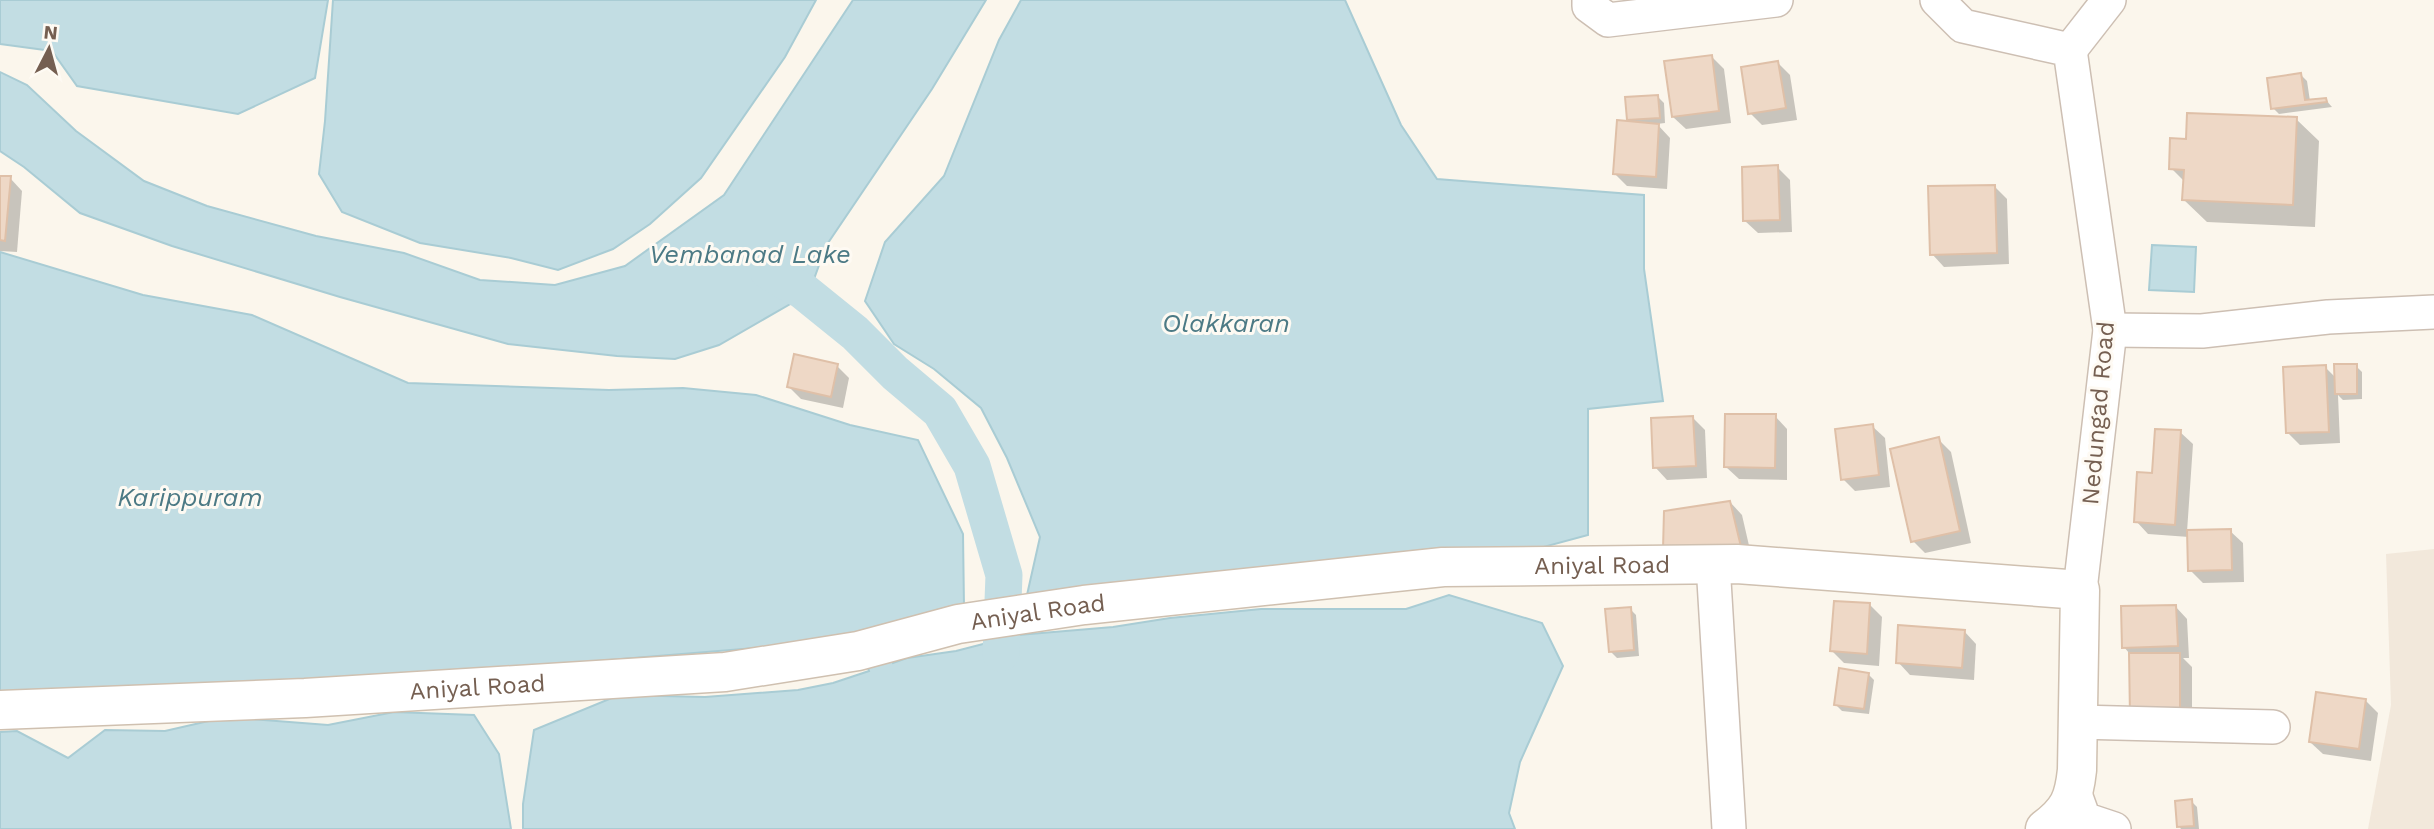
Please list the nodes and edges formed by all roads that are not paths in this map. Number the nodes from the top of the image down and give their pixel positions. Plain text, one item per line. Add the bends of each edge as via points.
1 (1588, 0) edge
2 (1776, 0) edge
3 (1937, 0) edge
4 (2109, 0) edge
5 (2070, 50) junction
6 (2434, 312) edge
7 (2110, 330) junction
8 (1713, 564) junction
9 (2080, 590) junction
10 (0, 710) edge
11 (2078, 722) junction
12 (2273, 727) dead end
13 (2075, 794) junction
14 (1729, 829) edge
15 (2045, 829) edge
16 (2113, 829) edge

1 - 2 street via 1589,6 1608,20
3 - 5 street via 1963,26
4 - 5 street
5 - 7 street, Nedungad Road
6 - 7 street via 2328,317 2202,331
7 - 9 street, Nedungad Road
8 - 9 main road, Aniyal Road
8 - 10 main road, Aniyal Road via 1443,567 1084,606 958,624 875,647 725,672 305,698
8 - 14 street
9 - 11 main road, Nedungad Road
11 - 12 street
11 - 13 main road, Nedungad Road
13 - 15 main road
13 - 16 street via 2084,819

